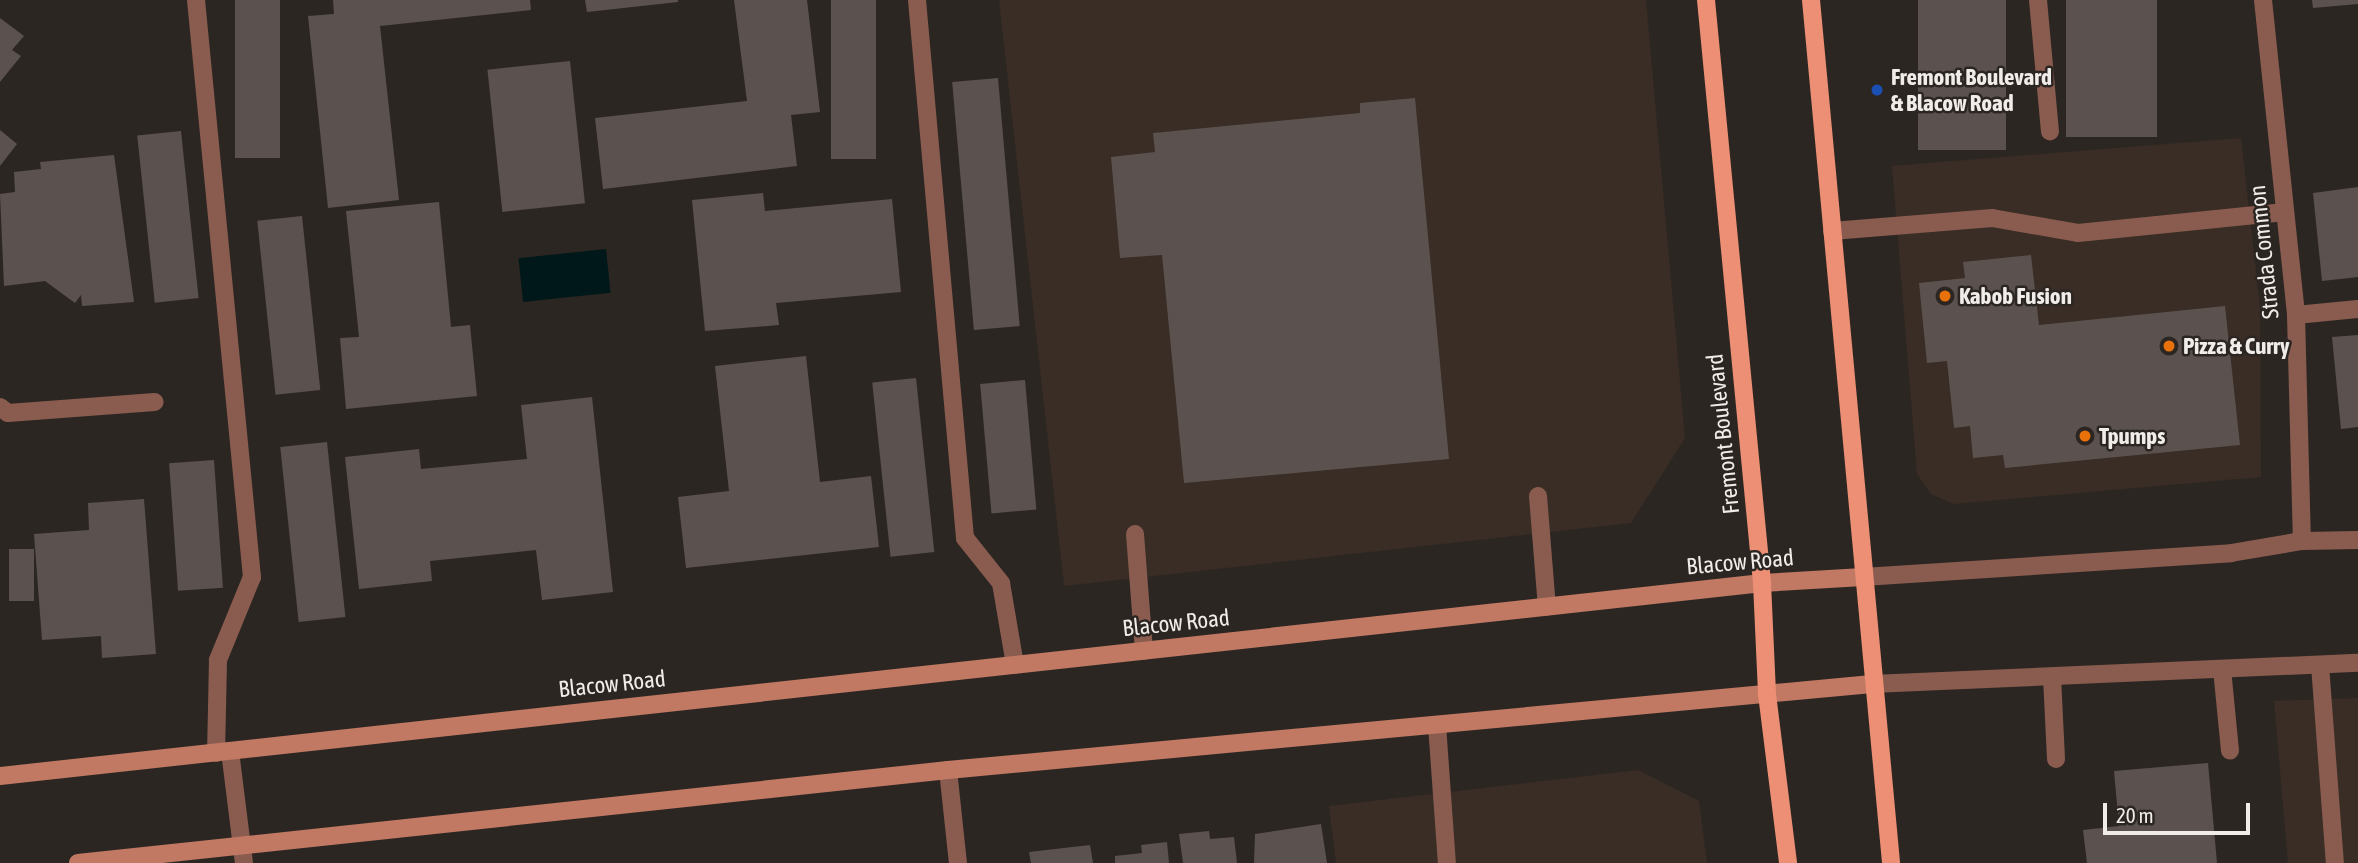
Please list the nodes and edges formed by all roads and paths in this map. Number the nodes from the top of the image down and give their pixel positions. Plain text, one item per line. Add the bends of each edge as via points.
1 (196, 0) edge
2 (917, 0) edge
3 (1706, 0) edge
4 (1811, 0) edge
5 (2038, 0) edge
6 (2263, 0) edge
7 (2050, 131) dead end
8 (2285, 212) junction
9 (1832, 231) junction
10 (2358, 309) edge
11 (2296, 315) junction
12 (155, 402) dead end
13 (0, 407) edge
14 (1538, 496) dead end
15 (1135, 534) dead end
16 (2358, 540) edge
17 (2302, 541) junction
18 (1863, 577) junction
19 (1762, 583) junction
20 (1548, 607) junction
21 (1144, 651) junction
22 (2358, 663) edge
23 (1014, 665) junction
24 (2320, 665) junction
25 (2222, 669) junction
26 (2052, 677) junction
27 (1872, 684) junction
28 (1768, 694) junction
29 (1437, 724) junction
30 (2230, 751) dead end
31 (223, 752) junction
32 (2056, 760) dead end
33 (948, 770) junction
34 (0, 776) edge
35 (243, 854) edge
36 (78, 863) edge
37 (958, 863) edge
38 (1447, 863) edge
39 (1788, 863) edge
40 (1891, 863) edge
41 (2335, 863) edge

1 - 31 street via 252,578 218,660
2 - 23 street via 965,538 1001,583
3 - 19 main road, Fremont Boulevard
4 - 9 main road
5 - 7 street
6 - 8 street, Strada Common
8 - 9 street via 2078,233 1992,218
8 - 11 street, Strada Common
9 - 18 main road
10 - 11 street
11 - 17 street, Strada Common
12 - 13 street via 8,414
14 - 20 street
15 - 21 street
16 - 17 street, Blacow Road
17 - 18 street, Blacow Road via 2231,553
18 - 19 main road, Blacow Road
18 - 27 main road
19 - 20 main road, Blacow Road
19 - 28 main road, Fremont Boulevard
20 - 21 main road, Blacow Road
21 - 23 main road, Blacow Road
22 - 24 street
23 - 31 main road, Blacow Road
24 - 25 street
24 - 41 street
25 - 26 street
25 - 30 street
26 - 27 street
26 - 32 street
27 - 28 main road
27 - 40 main road
28 - 29 main road
28 - 39 main road, Fremont Boulevard
29 - 33 main road
29 - 38 street
31 - 34 main road, Blacow Road
31 - 35 street
33 - 35 main road
33 - 37 street
35 - 36 main road

